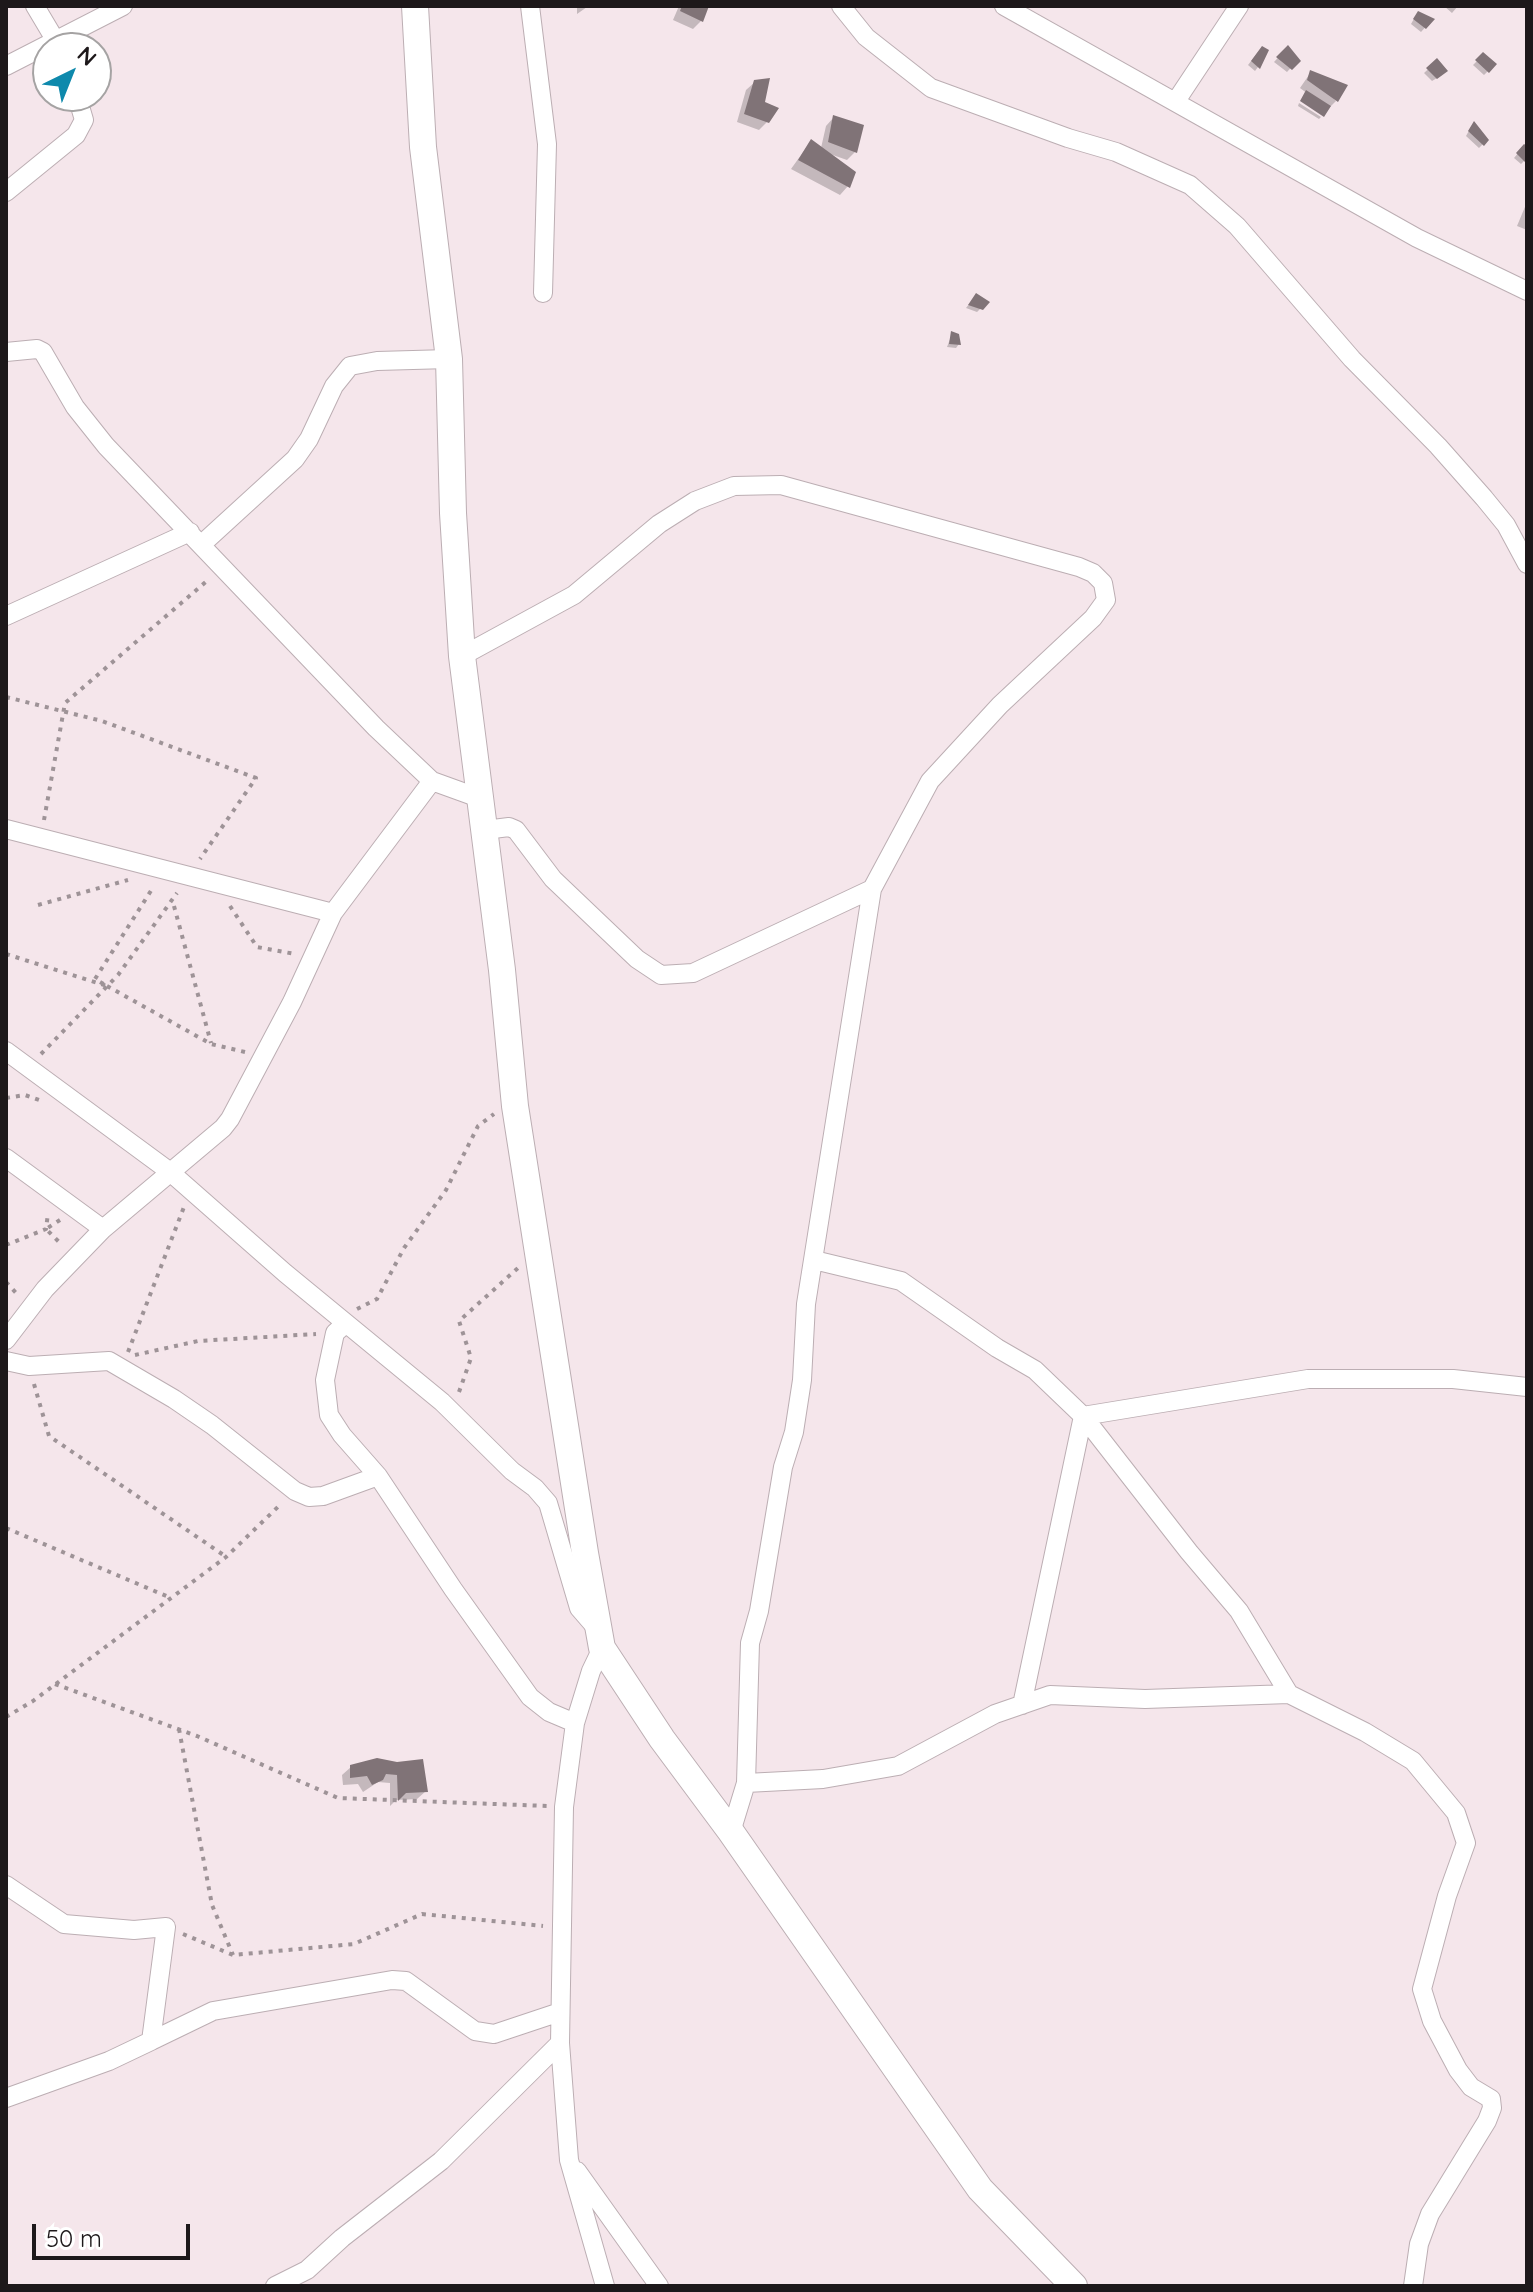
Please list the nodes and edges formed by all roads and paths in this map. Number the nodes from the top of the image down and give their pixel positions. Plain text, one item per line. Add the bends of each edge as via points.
1 (35, 6) edge
2 (123, 6) edge
3 (415, 6) edge
4 (530, 6) edge
5 (841, 6) edge
6 (1004, 6) edge
7 (1239, 6) edge
8 (51, 32) edge
9 (79, 32) edge
10 (32, 55) edge
11 (6, 66) edge
12 (1176, 101) junction
13 (82, 112) edge
14 (6, 192) edge
15 (1527, 291) edge
16 (543, 293) dead end
17 (6, 352) edge
18 (449, 359) junction
19 (196, 538) junction
20 (1527, 564) edge
21 (216, 574) dead end
22 (6, 616) edge
23 (462, 656) junction
24 (6, 697) edge
25 (256, 778) dead end
26 (432, 781) junction
27 (479, 798) junction
28 (6, 829) edge
29 (485, 830) junction
30 (40, 838) junction
31 (164, 871) junction
32 (215, 884) junction
33 (872, 889) junction
34 (38, 905) dead end
35 (174, 906) dead end
36 (333, 913) junction
37 (6, 954) edge
38 (313, 957) junction
39 (118, 975) dead end
40 (107, 986) junction
41 (211, 1044) junction
42 (6, 1051) edge
43 (262, 1057) junction
44 (28, 1067) junction
45 (514, 1097) junction
46 (6, 1158) edge
47 (169, 1171) junction
48 (191, 1190) junction
49 (51, 1191) junction
50 (103, 1229) junction
51 (6, 1245) edge
52 (538, 1250) junction
53 (814, 1260) junction
54 (346, 1322) junction
55 (6, 1340) edge
56 (6, 1361) edge
57 (29, 1366) junction
58 (1527, 1387) edge
59 (451, 1411) junction
60 (1083, 1416) junction
61 (378, 1476) junction
62 (295, 1491) junction
63 (6, 1528) edge
64 (226, 1557) junction
65 (171, 1598) junction
66 (601, 1639) junction
67 (55, 1684) junction
68 (1289, 1694) junction
69 (1022, 1705) junction
70 (6, 1717) edge
71 (575, 1723) junction
72 (179, 1729) junction
73 (746, 1783) junction
74 (564, 1807) junction
75 (731, 1832) junction
76 (6, 1885) edge
77 (166, 1927) junction
78 (563, 1928) junction
79 (233, 1955) junction
80 (560, 2012) junction
81 (151, 2041) junction
82 (560, 2043) junction
83 (6, 2098) edge
84 (569, 2160) junction
85 (310, 2278) edge
86 (275, 2286) edge
87 (605, 2286) edge
88 (659, 2286) edge
89 (1074, 2286) edge
90 (1413, 2286) edge

1 - 8 street
2 - 9 street
3 - 18 street via 423,147
4 - 16 street via 547,144
5 - 20 street via 866,37 931,88 1116,152 1190,185 1237,226 1352,359 1466,477 1506,525
6 - 12 street
7 - 12 street
10 - 11 street
12 - 15 street via 1417,238
13 - 14 street via 84,120 76,135
17 - 19 street via 43,352 75,407 106,446
18 - 19 street via 350,366 295,459
18 - 23 street
19 - 22 street
19 - 26 street
21 - 30 path via 65,703
23 - 27 street
23 - 33 street via 574,595 695,501 734,486 781,485 1093,573 1103,583 1106,600 930,781
24 - 25 path via 102,721
26 - 27 street
26 - 36 street
27 - 29 street
28 - 30 street
29 - 33 street via 516,830 553,879 661,975 693,973
29 - 45 street
30 - 31 street
31 - 32 street
31 - 34 path
31 - 40 path via 95,979
32 - 36 street
32 - 38 path via 257,947
33 - 53 street
35 - 41 path
36 - 38 street
37 - 40 path
38 - 43 street
39 - 40 path
40 - 41 path
40 - 44 path
41 - 43 path
42 - 44 street
43 - 47 street via 223,1128
44 - 47 street
45 - 52 street
45 - 54 path via 478,1126 446,1190 404,1248 377,1299
46 - 49 street
47 - 48 street
47 - 50 street
48 - 54 street
48 - 54 path via 127,1357 198,1341
49 - 50 street
49 - 51 path via 46,1229
50 - 55 street via 45,1289
52 - 59 path via 459,1321 471,1358
52 - 66 street
53 - 60 street via 901,1281 1035,1370
53 - 73 street via 794,1432 750,1643
54 - 59 street
54 - 61 street via 325,1380 329,1415
56 - 57 street
57 - 62 street via 109,1361 212,1425
57 - 64 path via 49,1436
58 - 60 street via 1453,1379 1308,1379
59 - 66 street via 548,1503 579,1608
60 - 68 street via 1239,1611
60 - 69 street
61 - 62 street via 323,1496
61 - 71 street via 530,1697
62 - 64 path
63 - 65 path
64 - 65 path
65 - 67 path
66 - 71 street
66 - 75 street via 662,1739
67 - 70 path
67 - 72 path
68 - 69 street via 1145,1699 1050,1695
68 - 90 street via 1413,1761 1456,1813 1466,1843 1422,1989 1458,2070 1471,2087 1491,2099 1492,2108 1430,2214
69 - 73 street via 898,1766 823,1779
71 - 74 street
72 - 74 path via 338,1798
72 - 79 path via 212,1905
73 - 75 street
74 - 78 street
75 - 89 street via 980,2189
76 - 77 street via 64,1924
77 - 79 path
77 - 81 street
78 - 79 path via 422,1914 354,1944
78 - 80 street
80 - 81 street via 494,2034 475,2031 406,1981 392,1980 213,2011
80 - 82 street
81 - 83 street
82 - 84 street
82 - 85 street via 441,2161 342,2238
84 - 87 street
84 - 88 street
85 - 86 street

